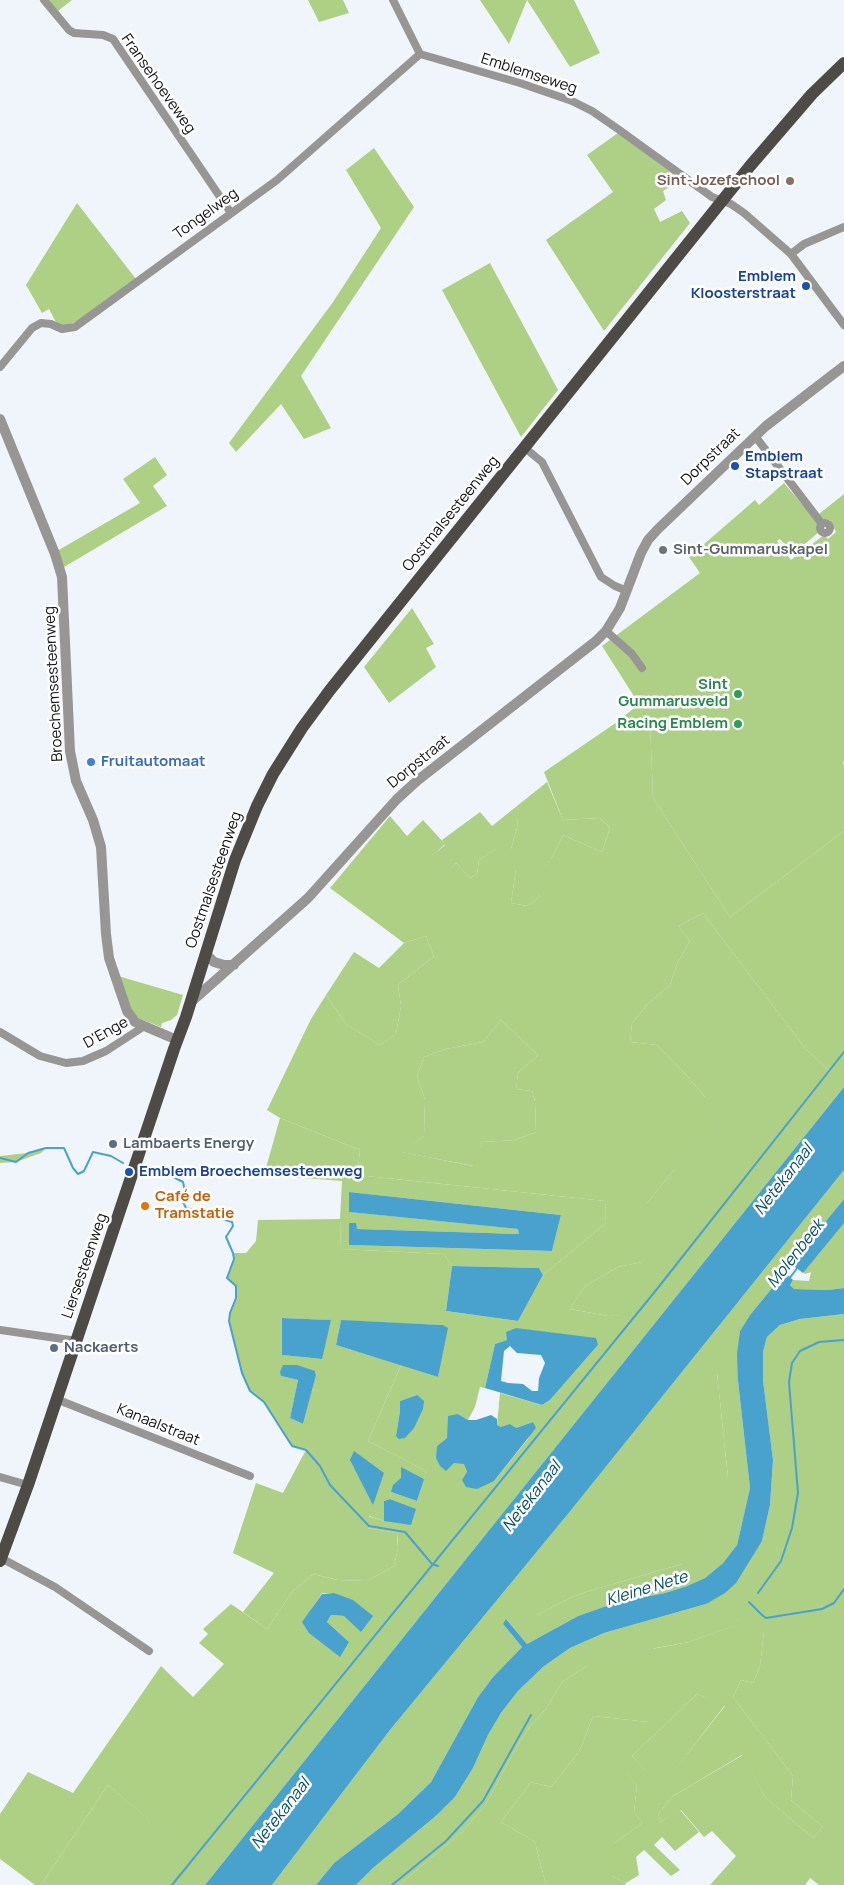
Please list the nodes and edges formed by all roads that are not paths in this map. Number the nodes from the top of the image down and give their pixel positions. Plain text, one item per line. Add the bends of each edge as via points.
1 (44, 0) edge
2 (394, 0) edge
3 (420, 54) junction
4 (844, 63) edge
5 (722, 201) junction
6 (231, 213) junction
7 (844, 228) edge
8 (791, 254) junction
9 (844, 325) edge
10 (844, 366) edge
11 (0, 367) edge
12 (0, 419) edge
13 (755, 436) junction
14 (525, 448) junction
15 (822, 524) dead end
16 (627, 591) junction
17 (606, 631) junction
18 (642, 668) dead end
19 (204, 960) junction
20 (230, 968) junction
21 (191, 1002) junction
22 (143, 1027) junction
23 (0, 1032) edge
24 (177, 1040) junction
25 (0, 1330) edge
26 (77, 1341) junction
27 (56, 1399) junction
28 (250, 1476) dead end
29 (0, 1477) edge
30 (28, 1485) junction
31 (1, 1559) edge
32 (149, 1651) dead end

1 - 6 street, Fransehoeveweg via 74,33 113,39
2 - 3 street
3 - 5 street, Emblemseweg via 572,101 592,111
3 - 6 street, Tongelweg via 277,180
4 - 5 main road, Oostmalsesteenweg via 780,129
5 - 8 street, Emblemseweg via 744,213
5 - 14 main road, Oostmalsesteenweg
6 - 11 street, Tongelweg via 75,327 62,329 51,324 38,324 32,328
7 - 8 street via 804,244
8 - 9 street, Emblemseweg
10 - 13 street, Dorpstraat
12 - 22 street, Broechemsesteenweg via 62,577 70,751 79,790 101,847 109,958 127,1011
13 - 15 street
13 - 16 street, Dorpstraat via 648,540
14 - 16 street via 542,462 601,577
14 - 19 main road, Oostmalsesteenweg via 330,690 283,758 245,834
16 - 17 street, Dorpstraat
17 - 18 street via 632,654
17 - 20 street, Dorpstraat via 588,649 411,786 308,898
19 - 20 street
19 - 21 main road, Oostmalsesteenweg
20 - 21 street, Dorpstraat
21 - 24 main road, Oostmalsesteenweg
22 - 23 street, D'Enge via 106,1051 83,1061 66,1063 40,1056
22 - 24 street, Broechemsesteenweg
24 - 26 main road, Liersesteenweg
25 - 26 street
26 - 27 main road, Liersesteenweg
27 - 28 street, Kanaalstraat
27 - 30 main road, Liersesteenweg
29 - 30 street
30 - 31 main road, Liersesteenweg
31 - 32 street, Liersesteenweg via 55,1587

